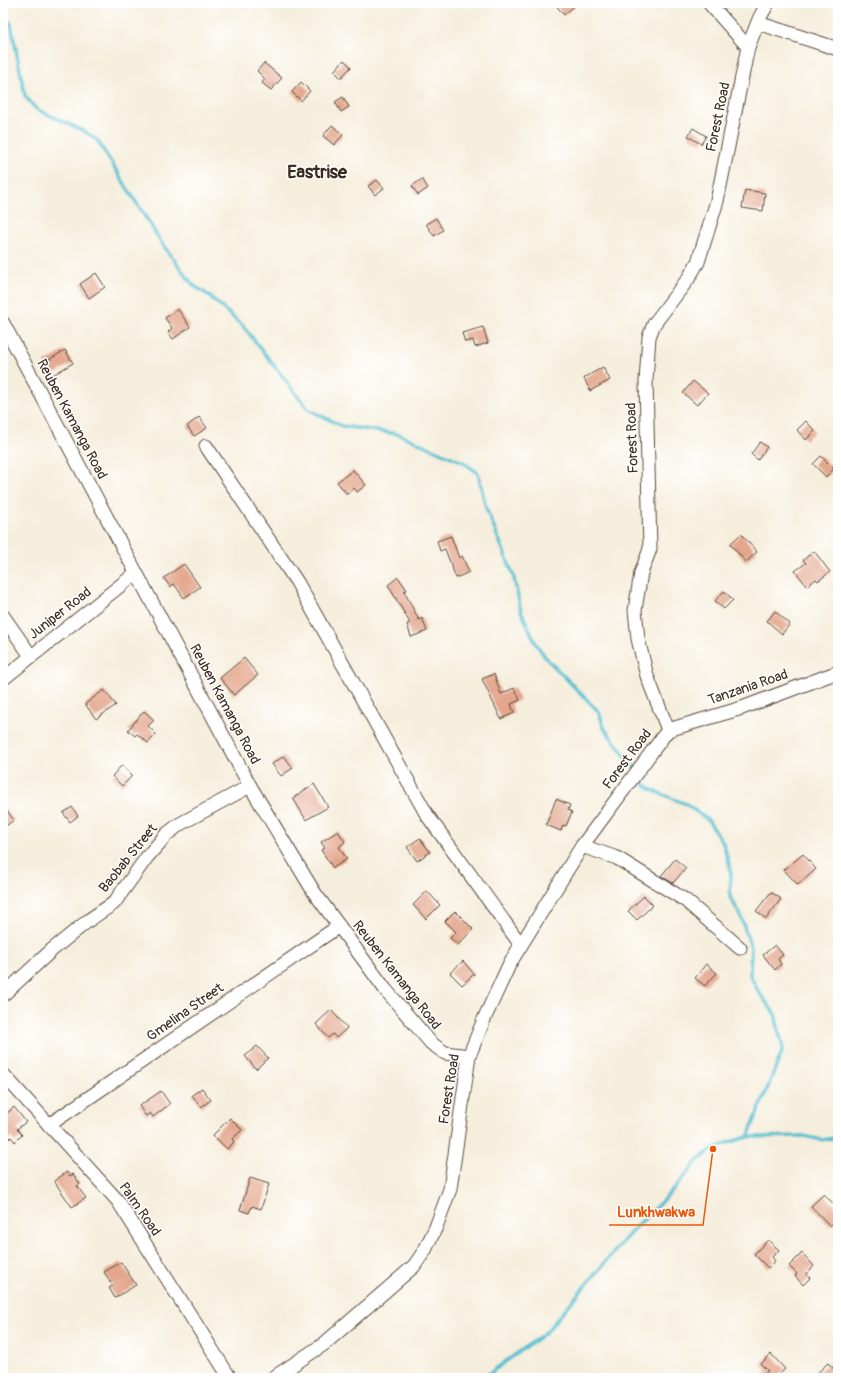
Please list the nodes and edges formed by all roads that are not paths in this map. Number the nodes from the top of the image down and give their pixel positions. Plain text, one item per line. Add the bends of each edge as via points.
1 (708, 3) edge
2 (768, 3) edge
3 (758, 23) junction
4 (748, 47) junction
5 (838, 49) edge
6 (3, 323) edge
7 (206, 446) dead end
8 (136, 573) junction
9 (3, 616) edge
10 (31, 656) junction
11 (838, 672) edge
12 (3, 679) edge
13 (668, 730) junction
14 (250, 786) junction
15 (582, 846) junction
16 (338, 926) junction
17 (521, 945) junction
18 (740, 948) dead end
19 (3, 995) edge
20 (469, 1056) junction
21 (3, 1074) edge
22 (49, 1125) junction
23 (230, 1378) edge
24 (274, 1378) edge

1 - 4 street
2 - 3 street, Forest Road
3 - 4 street, Forest Road
3 - 5 street
4 - 13 street, Forest Road via 717,201 698,262 654,324 648,346 646,381 650,549 641,573 635,610 646,676
6 - 8 street, Reuben Kamanga Road
7 - 17 street via 297,582 427,815
8 - 10 street, Juniper Road
8 - 14 street, Reuben Kamanga Road
9 - 10 street
10 - 12 street, Juniper Road
11 - 13 street, Tanzania Road via 742,708
13 - 15 street, Forest Road
14 - 16 street, Reuben Kamanga Road via 314,892
14 - 19 street, Baobab Street via 180,824 167,834 114,903 53,949
15 - 17 street, Forest Road
15 - 18 street via 617,858 685,900
16 - 20 street, Reuben Kamanga Road via 385,989 431,1043 445,1052
16 - 22 street, Gmelina Street
17 - 20 street, Forest Road via 510,963
20 - 24 street, Forest Road via 450,1189 425,1250 414,1266 324,1344
21 - 22 street, Palm Road
22 - 23 street, Palm Road via 118,1200

